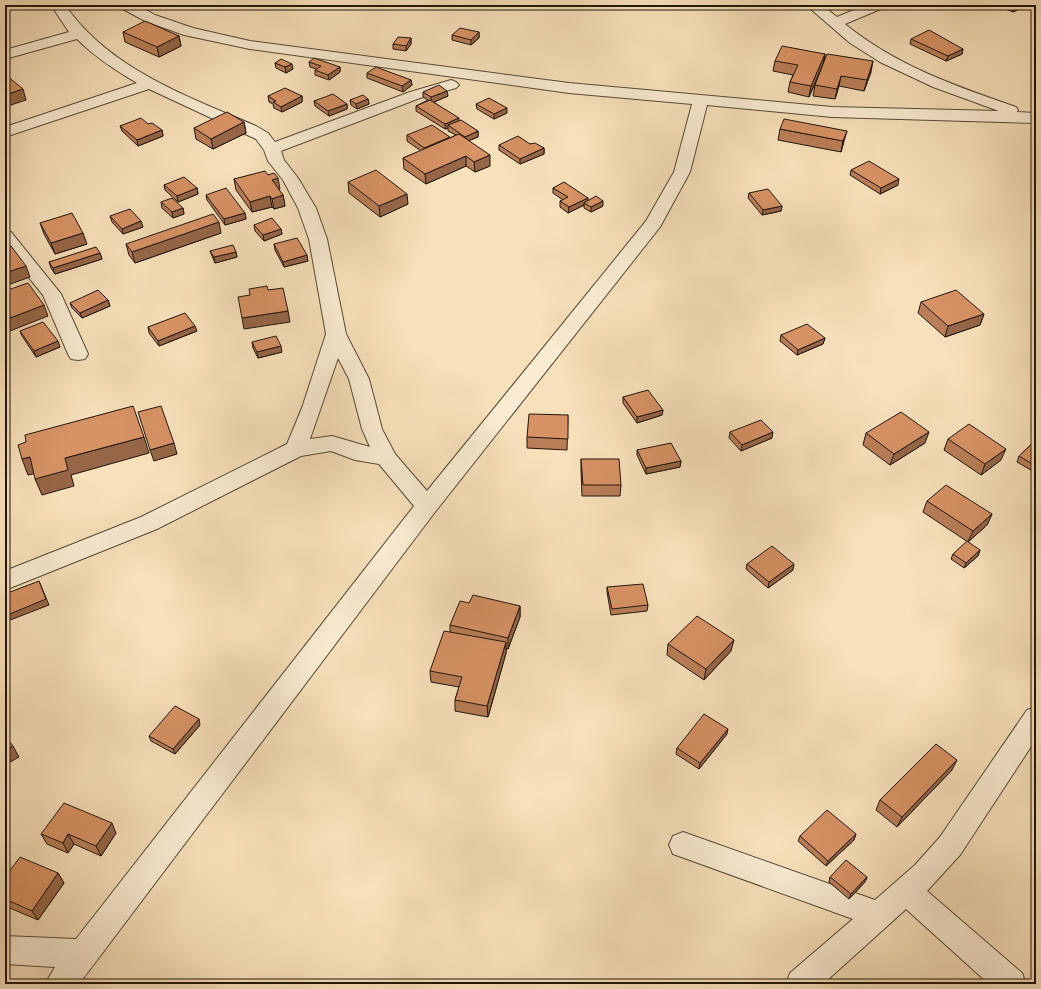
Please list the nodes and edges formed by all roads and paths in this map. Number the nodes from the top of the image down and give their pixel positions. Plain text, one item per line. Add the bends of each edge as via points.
1 (58, 5) edge
2 (126, 5) edge
3 (813, 5) edge
4 (878, 5) edge
5 (835, 23) junction
6 (80, 33) junction
7 (5, 55) edge
8 (491, 78) junction
9 (151, 83) junction
10 (701, 100) junction
11 (1033, 118) edge
12 (5, 132) edge
13 (272, 149) junction
14 (5, 236) edge
15 (336, 334) junction
16 (78, 354) dead end
17 (296, 449) junction
18 (386, 458) junction
19 (427, 506) junction
20 (5, 581) edge
21 (1036, 718) edge
22 (683, 845) dead end
23 (906, 891) junction
24 (879, 915) junction
25 (5, 950) edge
26 (82, 954) junction
27 (60, 984) edge
28 (801, 984) edge
29 (1011, 984) edge

1 - 6 street via 65,18
2 - 8 street via 150,18 189,32 242,43
3 - 5 street
4 - 5 street
5 - 11 street via 869,50 893,64 982,101
6 - 7 street
6 - 9 street via 90,44 138,78
8 - 10 street
8 - 13 street via 415,95
9 - 12 street
9 - 13 street via 250,129 262,136
10 - 11 street via 832,112
10 - 19 street via 682,172 654,223
13 - 15 street via 276,160 307,208 318,239
14 - 16 street via 52,294
15 - 17 street
15 - 18 street via 359,379 372,429
17 - 18 street via 332,443 355,452
17 - 20 street via 149,523
18 - 19 street
19 - 26 street
21 - 23 street via 950,846
22 - 24 street
23 - 24 street
23 - 29 street
24 - 28 street
25 - 26 street
26 - 27 street

